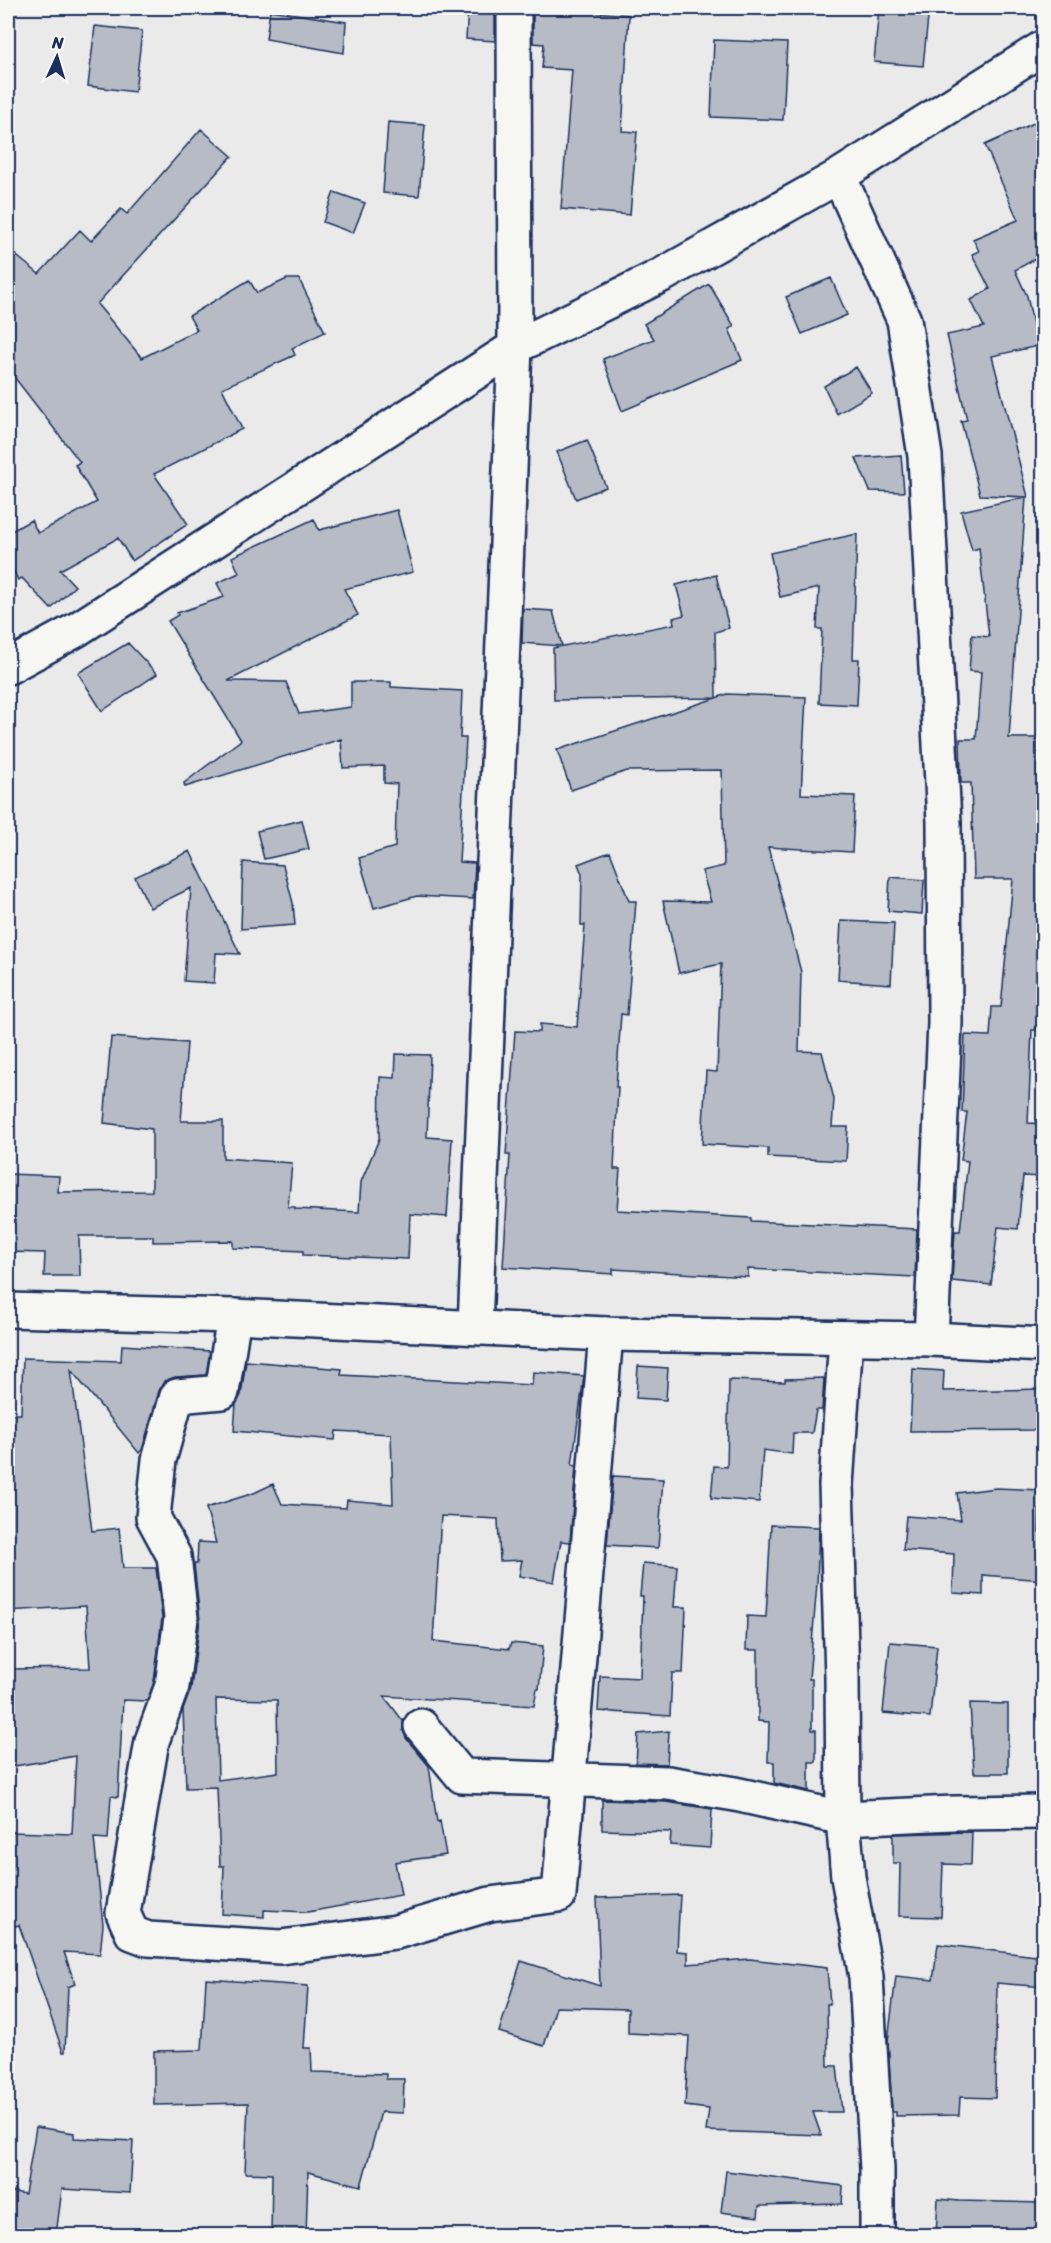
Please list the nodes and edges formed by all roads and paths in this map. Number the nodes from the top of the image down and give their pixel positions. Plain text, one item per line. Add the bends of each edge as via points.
1 (514, 8) edge
2 (1044, 47) edge
3 (839, 176) junction
4 (515, 347) junction
5 (8, 667) edge
6 (8, 1310) edge
7 (234, 1316) junction
8 (475, 1327) junction
9 (606, 1334) junction
10 (846, 1338) junction
11 (931, 1339) junction
12 (1044, 1345) edge
13 (421, 1726) dead end
14 (570, 1780) junction
15 (1044, 1812) edge
16 (843, 1818) junction
17 (877, 2235) edge

1 - 4 street
2 - 3 street
3 - 4 street via 664,274
3 - 11 street via 903,320 925,456 944,834 945,1023
4 - 5 street via 76,630
4 - 8 street
6 - 7 street
7 - 8 street
7 - 14 street via 222,1392 177,1396 159,1460 153,1517 174,1556 182,1618 172,1686 152,1742 123,1913 132,1933 148,1939 281,1947 396,1932 490,1904 559,1894
8 - 9 street
9 - 10 street
9 - 14 street
10 - 11 street
10 - 16 street via 836,1485
11 - 12 street
13 - 14 street via 462,1776
14 - 16 street via 668,1783
15 - 16 street
16 - 17 street via 848,1877 866,1977

